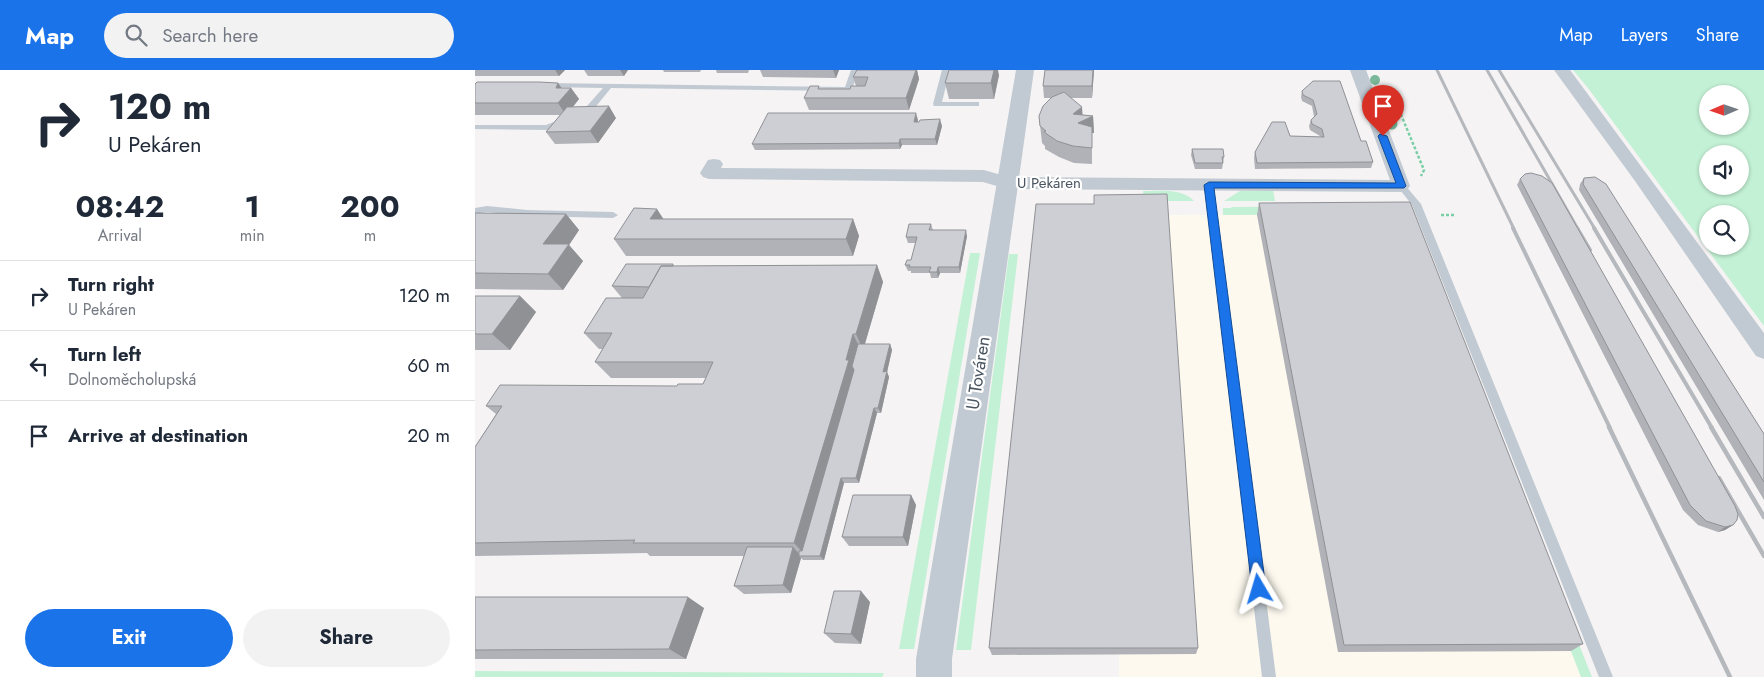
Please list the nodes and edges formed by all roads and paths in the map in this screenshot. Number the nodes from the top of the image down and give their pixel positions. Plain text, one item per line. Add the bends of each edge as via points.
1 (855, 70) edge
2 (946, 70) edge
3 (1025, 70) edge
4 (1358, 70) edge
5 (1562, 70) edge
6 (533, 85) edge
7 (609, 86) junction
8 (976, 104) dead end
9 (475, 127) edge
10 (714, 164) dead end
11 (1007, 183) junction
12 (1209, 185) junction
13 (1401, 186) junction
14 (475, 211) edge
15 (613, 215) dead end
16 (1764, 350) edge
17 (1606, 676) edge
18 (934, 677) edge
19 (1269, 677) edge

1 - 7 lane via 848,89
2 - 8 lane via 937,104
3 - 11 street, U Továren
4 - 13 street
5 - 16 street
6 - 7 lane
7 - 9 lane via 590,108 547,128
10 - 11 street, U Pekáren via 709,173 984,176
11 - 12 street, U Pekáren
11 - 18 street, U Továren via 934,659
12 - 13 street, U Pekáren
12 - 19 lane
13 - 17 lane via 1416,204
14 - 15 lane

